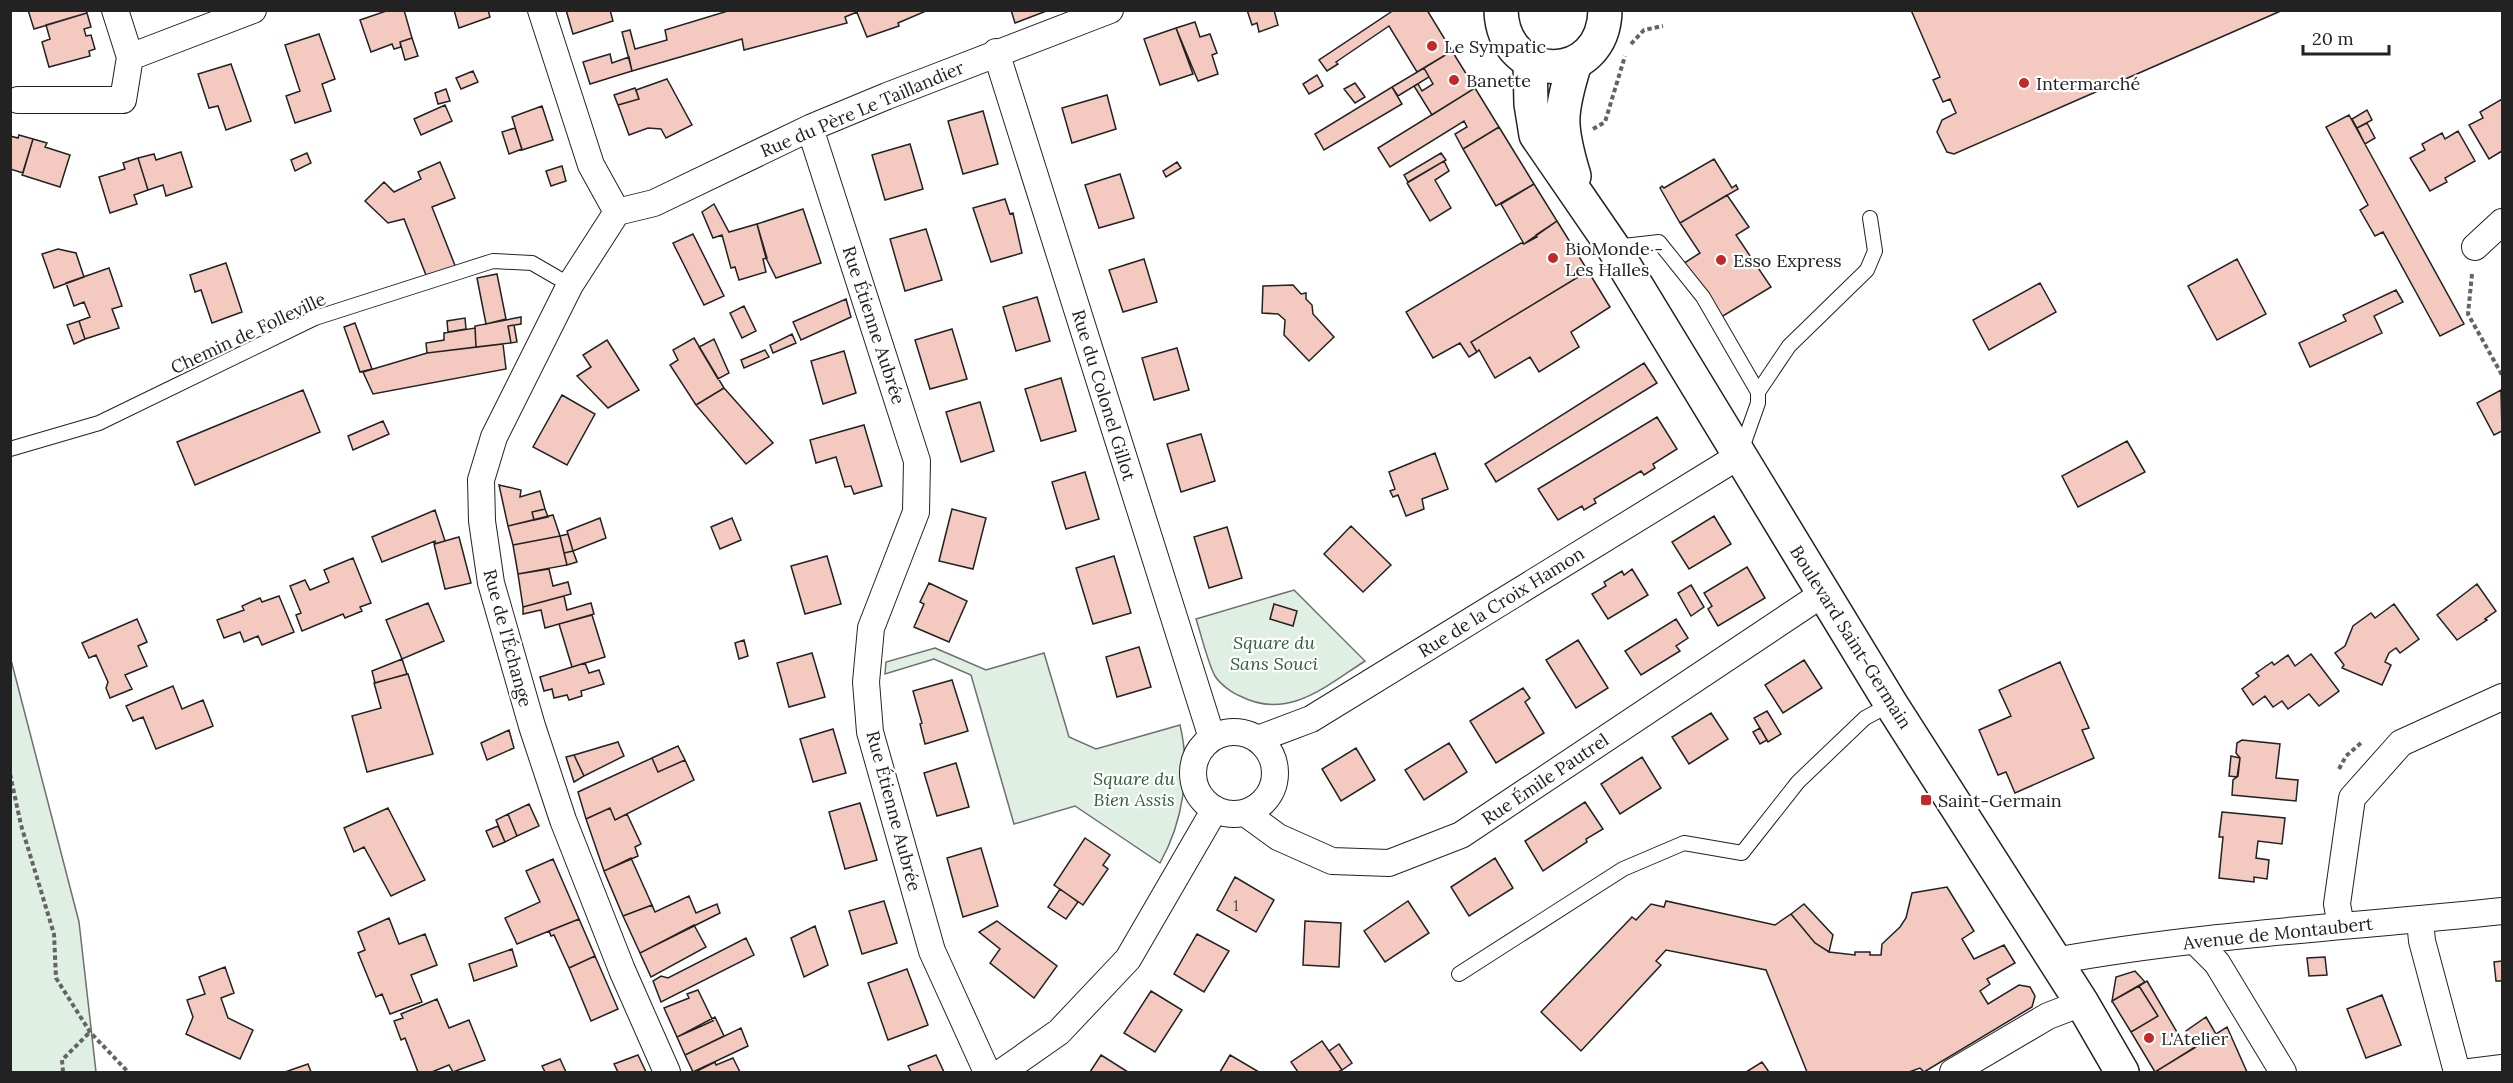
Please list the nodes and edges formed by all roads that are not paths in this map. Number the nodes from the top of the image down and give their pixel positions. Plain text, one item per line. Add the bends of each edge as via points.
1 (115, 10) edge
2 (253, 10) edge
3 (541, 10) edge
4 (1110, 10) edge
5 (1605, 10) edge
6 (1496, 16) edge
7 (996, 52) junction
8 (130, 57) junction
9 (1530, 62) junction
10 (1575, 63) junction
11 (18, 100) dead end
12 (810, 128) junction
13 (1581, 201) junction
14 (617, 212) junction
15 (1870, 218) dead end
16 (2502, 222) edge
17 (1613, 247) junction
18 (2475, 248) road end
19 (570, 285) junction
20 (1758, 392) junction
21 (10, 449) edge
22 (1739, 456) junction
23 (1824, 593) junction
24 (2502, 697) edge
25 (1891, 704) junction
26 (1212, 738) junction
27 (1258, 739) junction
28 (1215, 809) junction
29 (1245, 813) junction
30 (2502, 911) edge
31 (2420, 920) junction
32 (2341, 926) junction
33 (2195, 941) junction
34 (2054, 961) junction
35 (1459, 974) dead end
36 (2082, 1003) junction
37 (2502, 1068) edge
38 (667, 1072) edge
39 (987, 1072) edge
40 (1002, 1072) edge
41 (1953, 1072) edge
42 (2122, 1072) edge
43 (2283, 1072) edge
44 (2457, 1072) edge
45 (2470, 1072) edge

1 - 8 street
2 - 8 street
3 - 14 street via 591,165
4 - 7 street, Rue du Père Le Taillandier
5 - 10 main road via 1599,41
6 - 9 main road via 1511,47
7 - 12 street, Rue du Père Le Taillandier
7 - 26 street, Rue du Colonel Gillot
8 - 11 street via 123,100
9 - 10 main road via 1552,68
9 - 13 main road, Boulevard Saint-Germain via 1536,135
10 - 13 main road, Boulevard Saint-Germain via 1562,115 1563,140
12 - 14 street, Rue du Père Le Taillandier via 654,203
12 - 39 street, Rue Étienne Aubrée via 917,461 915,512 871,628 866,682 870,732 932,951
13 - 17 main road, Boulevard Saint-Germain
14 - 19 street, Rue de l'Échange
15 - 20 lane via 1875,251 1867,270 1789,346
16 - 18 street
17 - 20 lane via 1659,242 1703,297
17 - 22 main road, Boulevard Saint-Germain
19 - 21 lane, Chemin de Folleville via 532,263 493,261 315,318 99,423
19 - 38 street, Rue de l'Échange via 494,437 481,480 482,521 491,583 563,820
20 - 22 lane via 1758,403
22 - 23 main road, Boulevard Saint-Germain
22 - 27 street, Rue de la Croix Hamon via 1311,718
23 - 25 main road, Boulevard Saint-Germain
23 - 29 street, Rue Émile Pautrel via 1461,835 1389,863 1332,861 1278,837
24 - 32 street via 2402,743 2352,798 2337,904
25 - 34 main road, Boulevard Saint-Germain
25 - 35 lane via 1864,718 1798,782 1742,854 1684,843 1623,869
26 - 27 street via 1231,731
26 - 28 street via 1195,760 1193,775 1196,789
27 - 29 street via 1271,753 1276,766 1275,781 1258,807
28 - 29 street via 1229,814
28 - 40 street via 1128,959 1059,1032
30 - 31 street, Avenue de Montaubert
31 - 32 street, Avenue de Montaubert
31 - 44 street via 2422,941
32 - 33 street, Avenue de Montaubert
33 - 34 street, Avenue de Montaubert
33 - 43 street via 2217,963
34 - 36 main road, Boulevard Saint-Germain
36 - 41 street via 2048,1016
36 - 42 main road, Boulevard Saint-Germain
37 - 45 street

